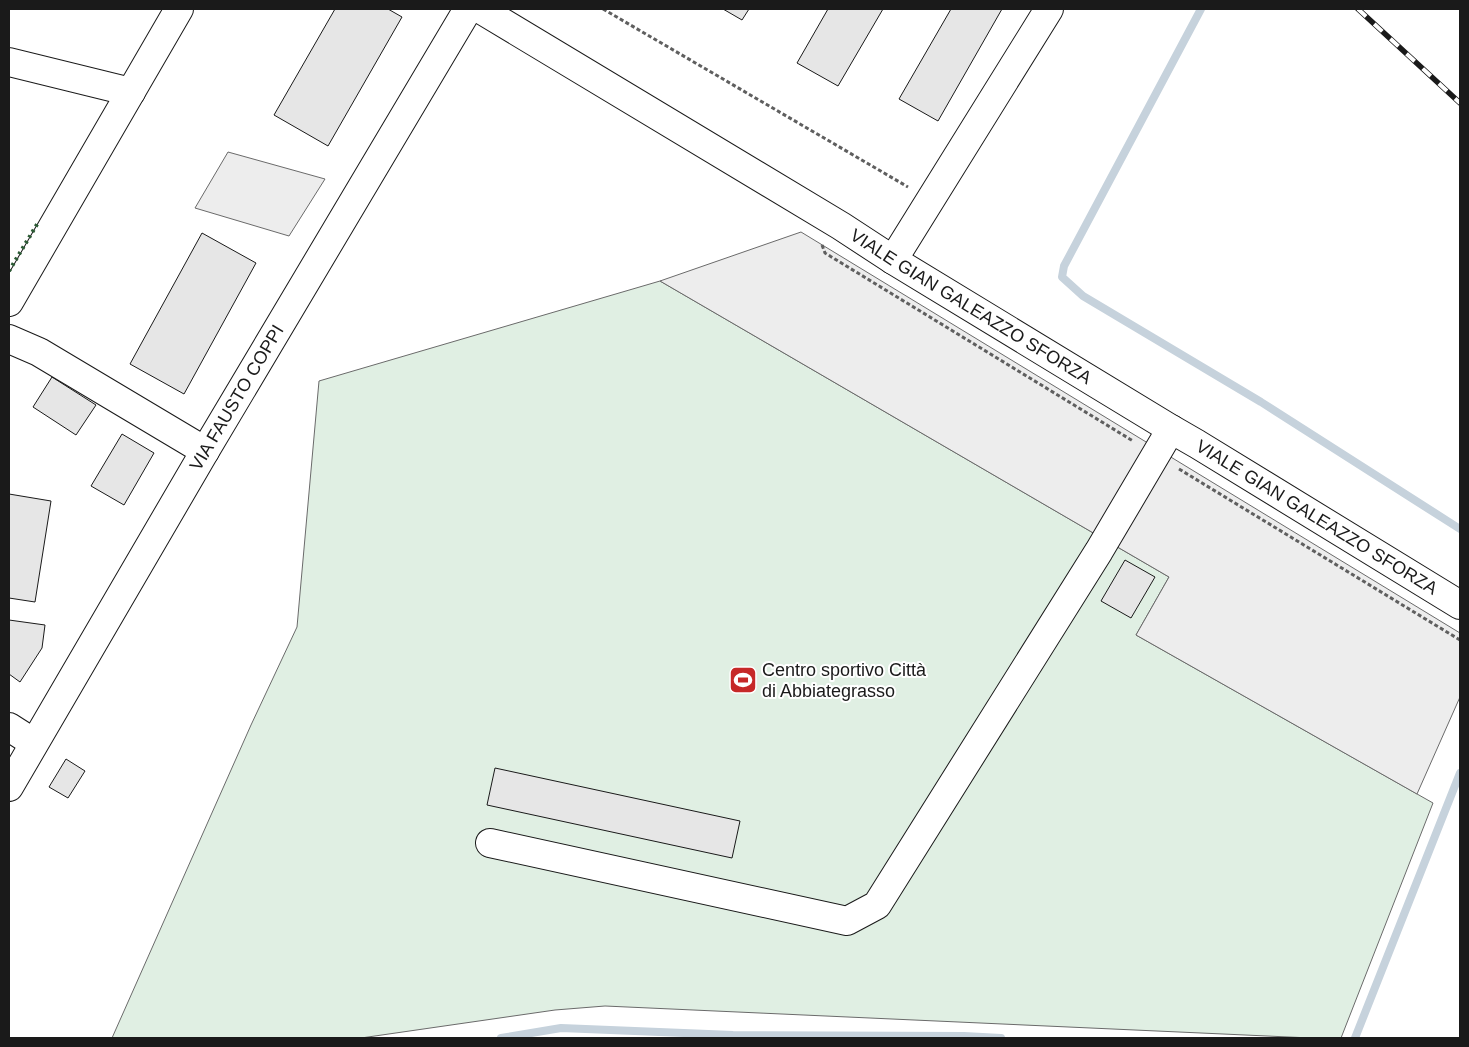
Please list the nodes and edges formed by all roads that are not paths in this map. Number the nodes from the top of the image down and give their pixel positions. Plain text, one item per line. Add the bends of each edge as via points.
1 (179, 9) edge
2 (468, 9) edge
3 (480, 9) edge
4 (1049, 9) edge
5 (9, 62) edge
6 (131, 92) junction
7 (893, 260) junction
8 (9, 302) edge
9 (9, 339) edge
10 (1171, 429) junction
11 (205, 451) junction
12 (1460, 605) edge
13 (9, 727) edge
14 (34, 743) junction
15 (9, 787) edge
16 (490, 843) dead end

1 - 6 street
2 - 11 street, VIA FAUSTO COPPI
3 - 7 street, VIALE GIAN GALEAZZO SFORZA
4 - 7 street
5 - 6 street
6 - 8 street
7 - 10 street, VIALE GIAN GALEAZZO SFORZA
9 - 11 street via 39,352
10 - 12 street, VIALE GIAN GALEAZZO SFORZA
10 - 16 street via 877,905 847,921
11 - 14 street, VIA FAUSTO COPPI
13 - 14 street
14 - 15 street, VIA FAUSTO COPPI

